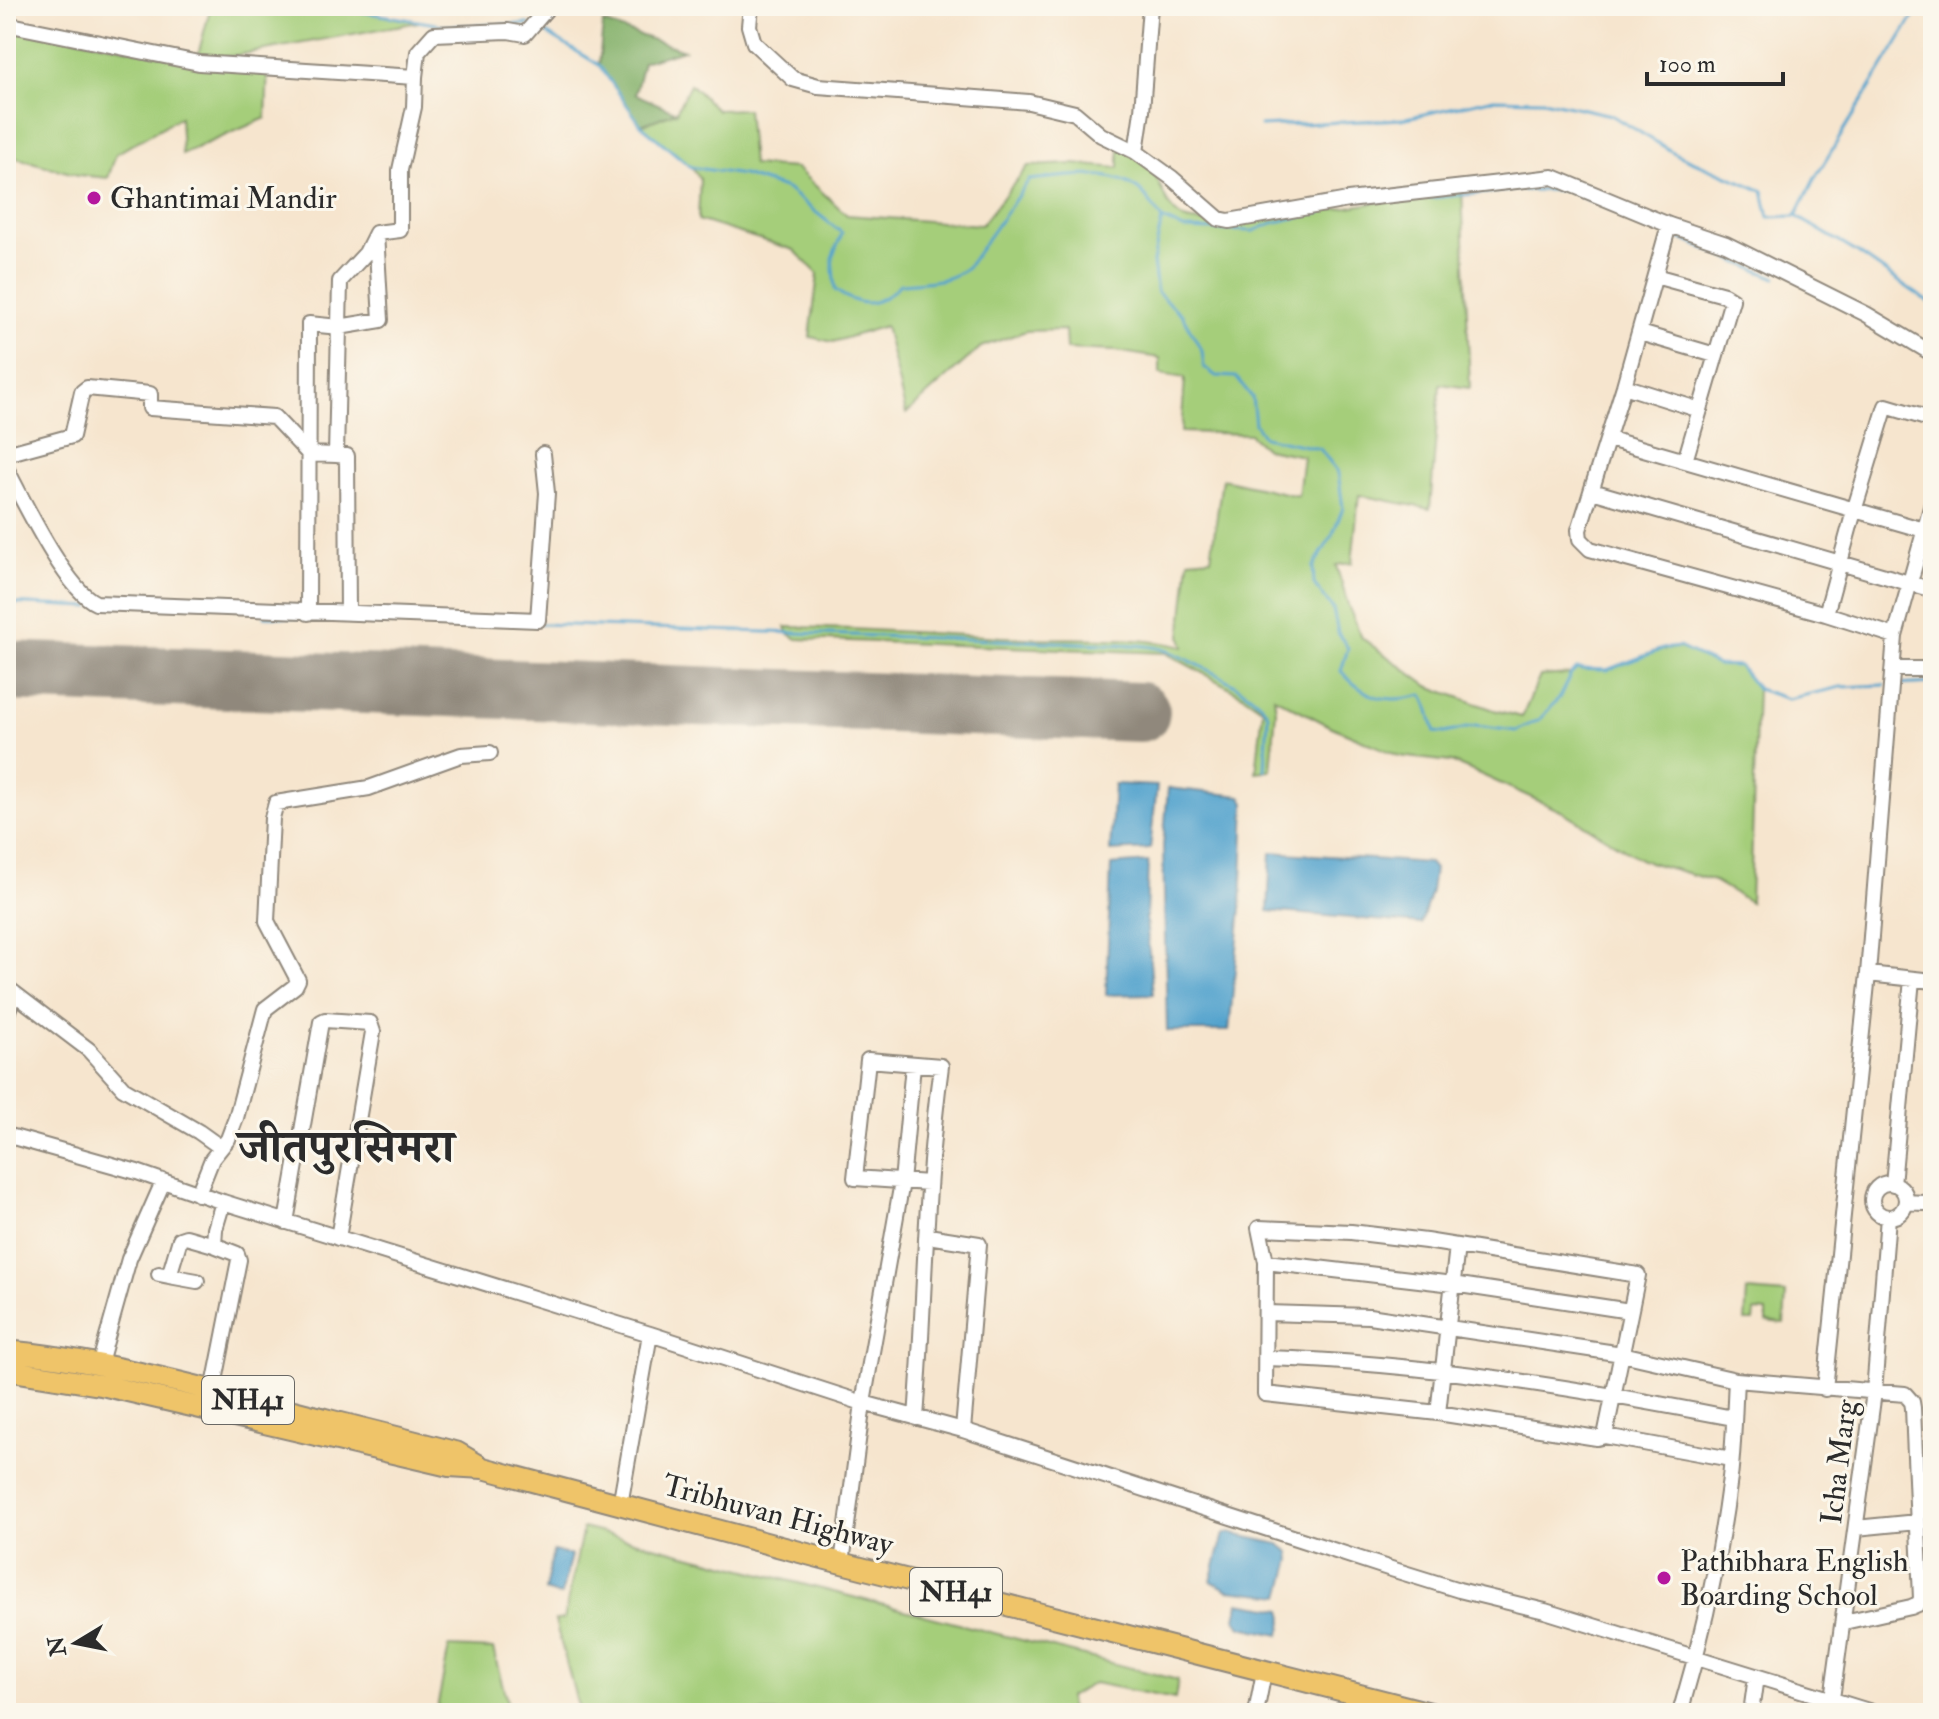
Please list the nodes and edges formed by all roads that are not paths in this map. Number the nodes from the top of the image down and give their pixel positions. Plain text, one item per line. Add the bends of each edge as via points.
1 (549, 6) edge
2 (751, 6) edge
3 (1150, 6) edge
4 (6, 24) edge
5 (415, 77) junction
6 (1136, 152) junction
7 (1668, 230) junction
8 (376, 233) junction
9 (1655, 276) junction
10 (339, 327) junction
11 (1640, 333) junction
12 (1933, 354) edge
13 (1715, 355) junction
14 (1624, 386) junction
15 (1700, 410) junction
16 (1933, 420) edge
17 (1609, 439) junction
18 (6, 454) edge
19 (309, 454) junction
20 (543, 454) dead end
21 (336, 455) junction
22 (1685, 461) junction
23 (6, 468) edge
24 (1592, 491) junction
25 (1933, 500) edge
26 (1854, 511) junction
27 (1924, 530) junction
28 (1839, 563) junction
29 (1909, 583) junction
30 (1933, 590) edge
31 (308, 613) junction
32 (348, 613) junction
33 (1826, 614) junction
34 (1895, 636) junction
35 (1933, 669) edge
36 (1892, 681) junction
37 (490, 753) dead end
38 (1868, 974) junction
39 (1912, 979) junction
40 (1933, 981) edge
41 (10, 990) edge
42 (6, 1017) edge
43 (913, 1065) junction
44 (6, 1135) edge
45 (220, 1147) junction
46 (163, 1182) junction
47 (902, 1182) junction
48 (929, 1183) junction
49 (1893, 1184) junction
50 (198, 1194) junction
51 (1844, 1197) junction
52 (1873, 1198) junction
53 (1933, 1200) edge
54 (223, 1202) junction
55 (1906, 1202) junction
56 (1888, 1217) junction
57 (286, 1222) junction
58 (928, 1236) junction
59 (338, 1238) junction
60 (214, 1245) junction
61 (1457, 1246) junction
62 (1266, 1262) junction
63 (197, 1281) dead end
64 (1453, 1284) junction
65 (1630, 1311) junction
66 (1266, 1313) junction
67 (1447, 1328) junction
68 (650, 1334) junction
69 (6, 1351) edge
70 (1622, 1354) junction
71 (1266, 1358) junction
72 (99, 1366) junction
73 (6, 1370) edge
74 (1442, 1371) junction
75 (1736, 1380) junction
76 (1825, 1389) junction
77 (213, 1391) junction
78 (1874, 1392) junction
79 (1613, 1395) junction
80 (863, 1403) junction
81 (1438, 1413) junction
82 (916, 1418) junction
83 (1733, 1418) junction
84 (963, 1430) junction
85 (1605, 1436) junction
86 (1731, 1459) junction
87 (483, 1468) junction
88 (620, 1505) junction
89 (1917, 1522) junction
90 (1856, 1528) junction
91 (842, 1563) junction
92 (1844, 1622) junction
93 (1696, 1657) junction
94 (1264, 1672) junction
95 (1756, 1676) junction
96 (1832, 1706) edge
97 (1256, 1713) edge
98 (1430, 1713) edge
99 (1680, 1713) edge
100 (1751, 1713) edge
101 (1875, 1713) edge

1 - 5 street via 525,34 434,34 418,52
2 - 6 street via 754,43 793,79 818,86 1029,102 1075,113 1101,135
3 - 6 street
4 - 5 street via 199,63
5 - 8 street via 400,170 400,230
6 - 7 street via 1219,219 1229,221 1348,200 1553,177
7 - 9 street
7 - 12 street via 1726,244
8 - 10 street via 340,281
8 - 10 street via 381,320
9 - 11 street
9 - 13 street via 1732,300
10 - 19 street via 309,324
10 - 21 street
11 - 13 street
11 - 14 street
13 - 15 street
14 - 15 street
14 - 17 street
15 - 22 street
16 - 26 street via 1886,406
17 - 22 street
17 - 24 street
18 - 19 street via 72,436 87,388 150,394 150,408 274,417
19 - 21 street
19 - 31 street
20 - 32 street via 547,493 538,620
21 - 32 street via 347,456
22 - 26 street
23 - 31 street via 62,568 87,599
24 - 28 street
24 - 33 street via 1579,530 1590,549
25 - 27 street
26 - 27 street
26 - 28 street
27 - 29 street
28 - 29 street
28 - 33 street
29 - 30 street
29 - 34 street
31 - 32 street
33 - 34 street
34 - 36 street
35 - 36 street
36 - 38 street
37 - 45 street via 461,755 369,788 276,803 267,921 298,980 265,1009 236,1118
38 - 39 street
38 - 51 street
39 - 40 street
39 - 49 street
41 - 42 street
41 - 45 street via 89,1050 123,1088
43 - 47 street
43 - 47 street via 868,1060 855,1178
43 - 48 street via 941,1066
44 - 46 street
45 - 50 street
46 - 50 street
46 - 72 street via 129,1259
47 - 48 street
47 - 80 street
48 - 58 street
49 - 52 street via 1877,1188
49 - 55 street via 1903,1190
50 - 54 street
51 - 52 street
51 - 76 street
52 - 56 street via 1875,1209
53 - 55 street
54 - 57 street
54 - 60 street
55 - 56 street via 1900,1213
56 - 78 street, Icha Marg
57 - 59 street
57 - 59 street via 321,1022 370,1023 373,1032
58 - 82 street
58 - 84 street via 979,1244
59 - 68 street
60 - 63 street via 180,1239 164,1275
60 - 77 street via 237,1254 239,1260
61 - 62 street via 1265,1226 1259,1228
61 - 64 street
61 - 65 street via 1638,1275
62 - 64 street
62 - 66 street
64 - 65 street
64 - 67 street
65 - 70 street
66 - 67 street via 1369,1316
66 - 71 street
67 - 70 street
67 - 74 street
68 - 80 street
68 - 88 street
69 - 72 highway, NH41
70 - 75 street
70 - 79 street
71 - 74 street
71 - 81 street via 1265,1394
72 - 77 highway, NH41
73 - 87 highway, NH41 via 106,1386 449,1466
74 - 79 street
74 - 81 street
75 - 76 street
75 - 83 street
76 - 78 street
77 - 87 highway, NH41 via 458,1453
78 - 89 street via 1900,1392 1912,1402
78 - 90 street, Icha Marg
79 - 83 street
79 - 85 street
80 - 82 street
80 - 91 street
81 - 85 street
82 - 84 street
83 - 86 street
84 - 93 street via 1431,1581
85 - 86 street
86 - 93 street
87 - 88 highway, Tribhuvan Highway / NH41
88 - 91 highway, Tribhuvan Highway / NH41
89 - 90 street
89 - 92 street via 1922,1592 1918,1604
90 - 92 street, Icha Marg
91 - 94 highway, Tribhuvan Highway / NH41
92 - 96 street, Icha Marg
93 - 95 street
93 - 99 street
94 - 97 street
94 - 98 highway, Tribhuvan Highway / NH41
95 - 96 street
95 - 100 street
96 - 101 street

